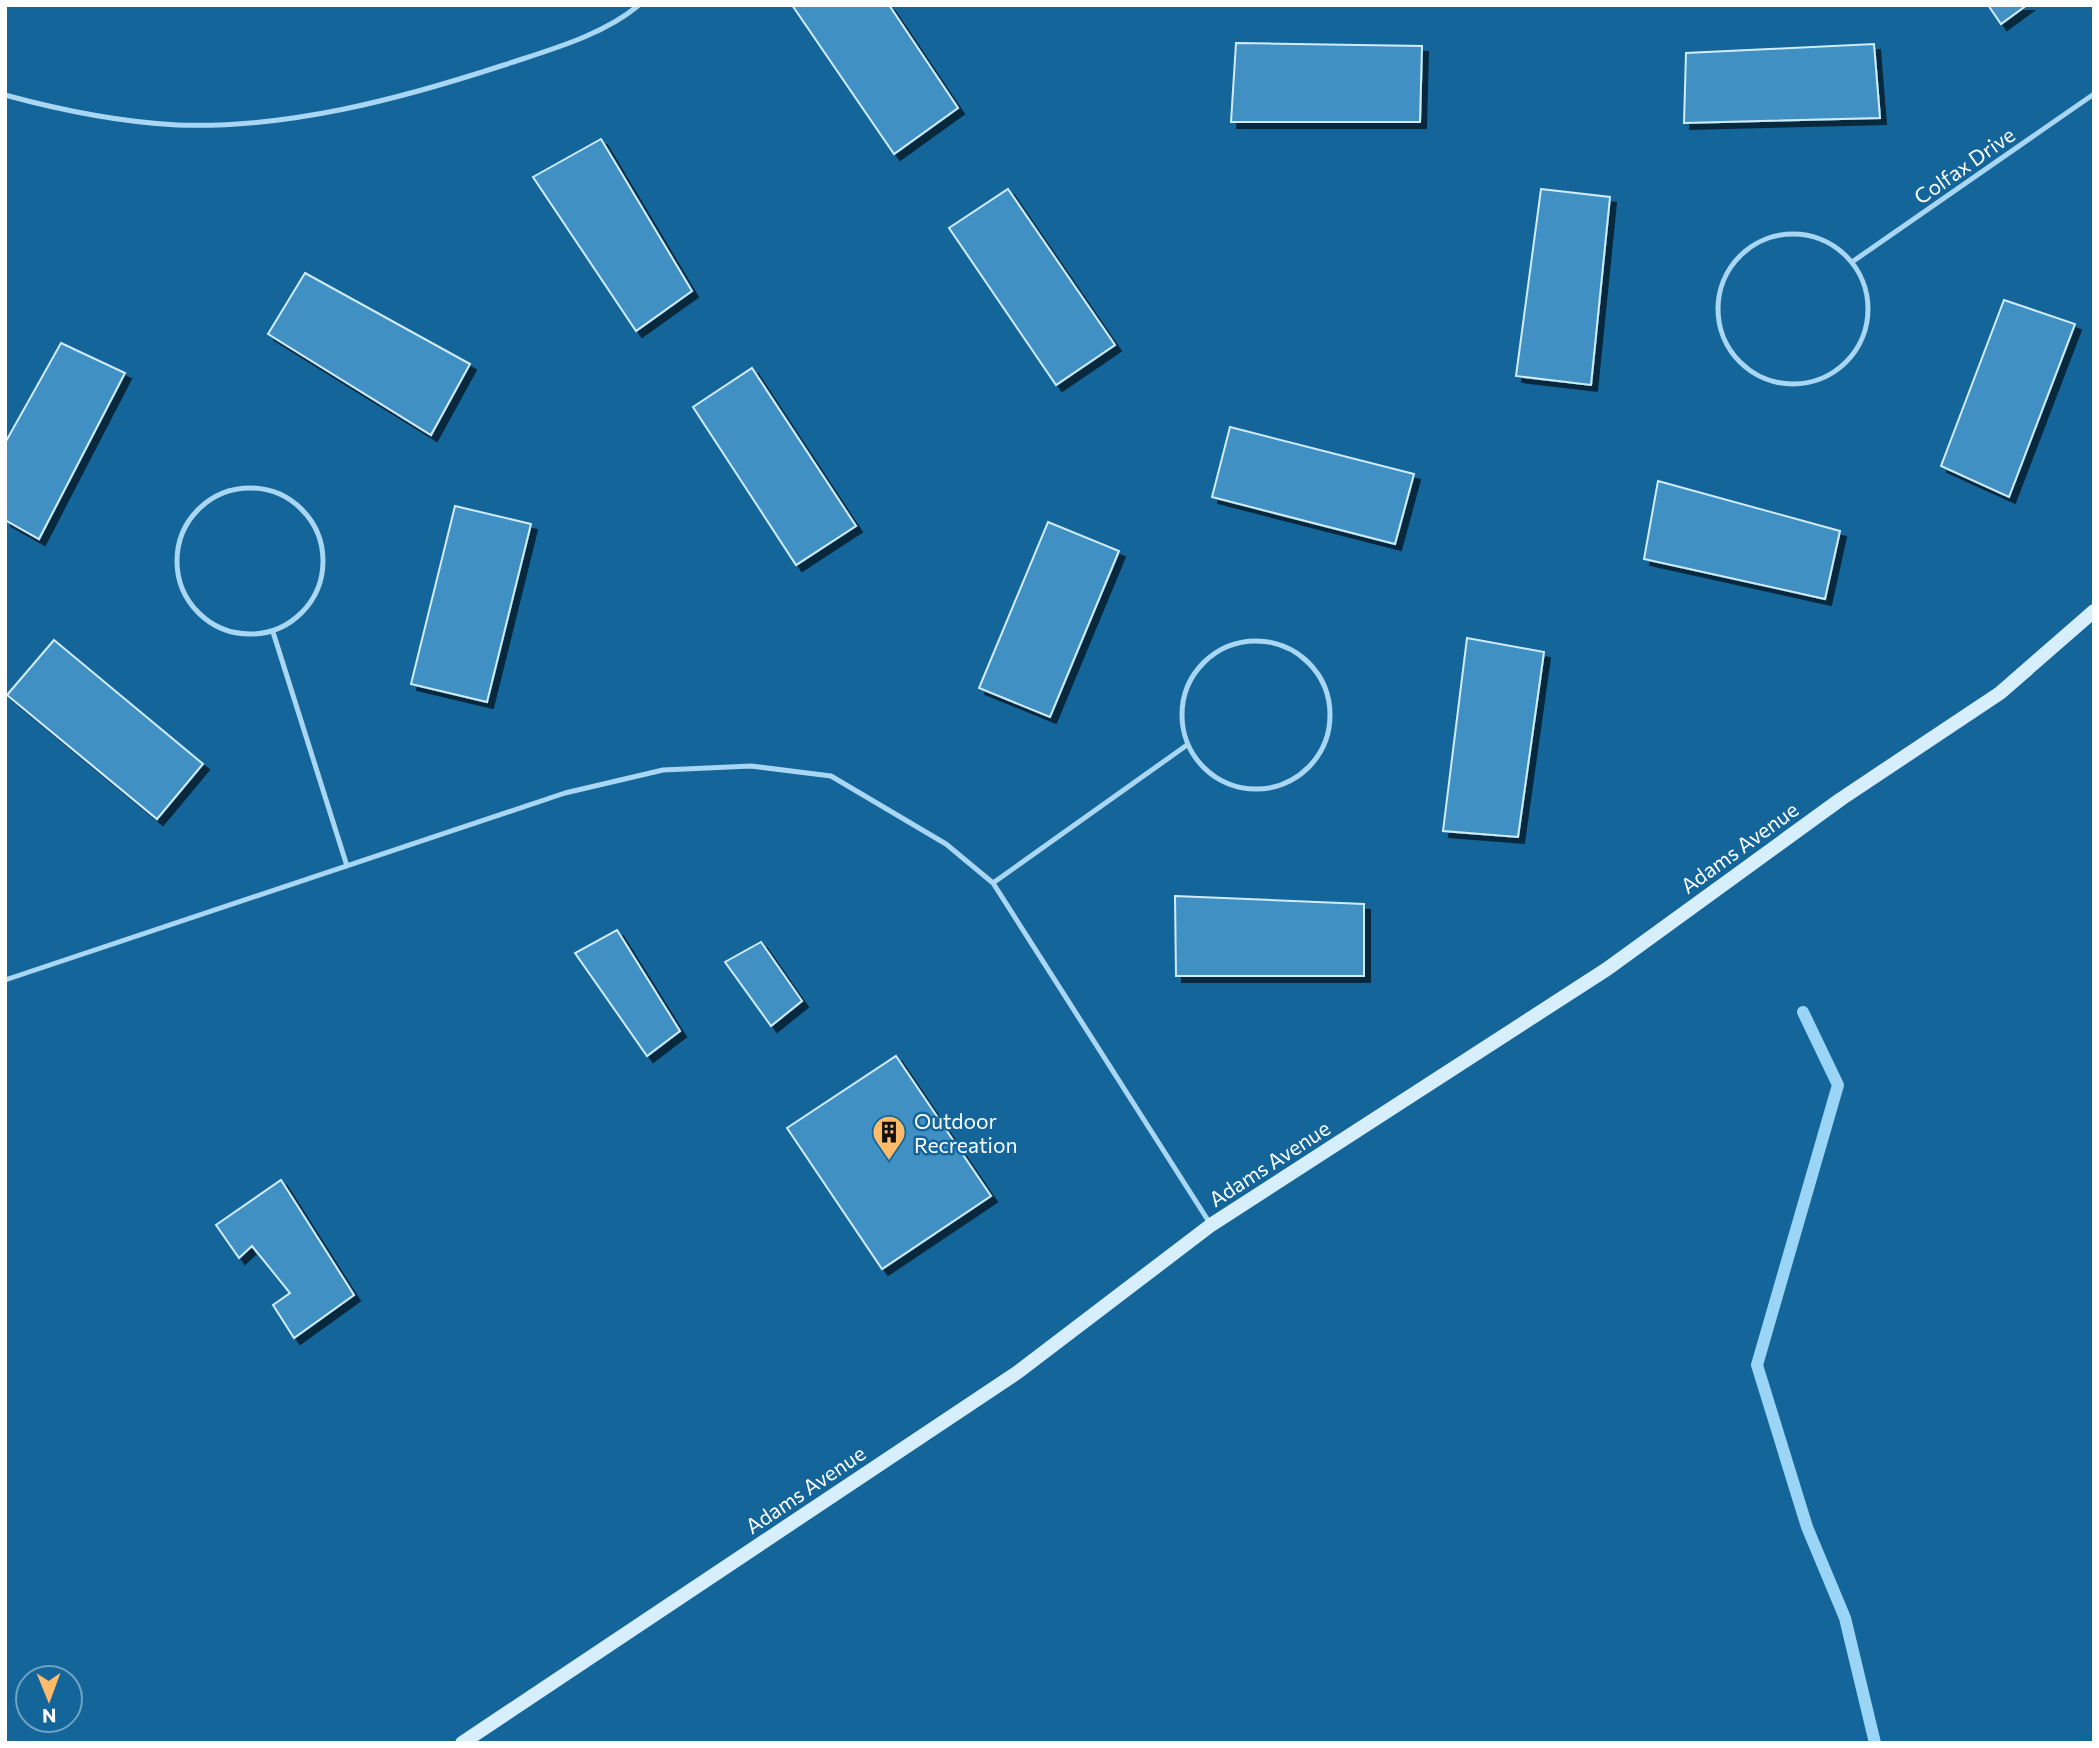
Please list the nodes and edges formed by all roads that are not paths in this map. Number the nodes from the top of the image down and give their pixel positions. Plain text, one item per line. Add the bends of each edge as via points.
1 (639, 5) edge
2 (2094, 94) edge
3 (5, 95) edge
4 (1852, 262) junction
5 (2094, 611) edge
6 (273, 632) junction
7 (1187, 745) junction
8 (347, 866) junction
9 (993, 883) junction
10 (5, 980) edge
11 (1211, 1225) junction
12 (462, 1743) edge

1 - 3 lane via 576,40 426,90 264,120 178,125 109,117
2 - 4 lane, Colfax Drive
4 - 4 lane via 1836,247 1811,236 1774,236 1744,251 1724,276 1716,311 1724,343 1742,366 1765,380 1798,385 1825,377 1848,362 1863,338 1869,303
5 - 11 street, Adams Avenue via 2000,693 1841,799 1607,969
6 - 6 lane via 302,615 317,594 324,567 322,543 308,515 289,498 258,487 219,494 190,517 177,544 176,574 188,602 207,622 236,634
6 - 8 lane
7 - 7 lane via 1212,775 1247,789 1282,785 1307,769 1325,744 1331,718 1327,690 1312,665 1289,648 1249,640 1215,652 1193,674 1182,709
7 - 9 lane
8 - 9 lane via 565,793 663,770 751,766 831,776 946,844
8 - 10 lane
9 - 11 lane
11 - 12 street, Adams Avenue via 1018,1372

